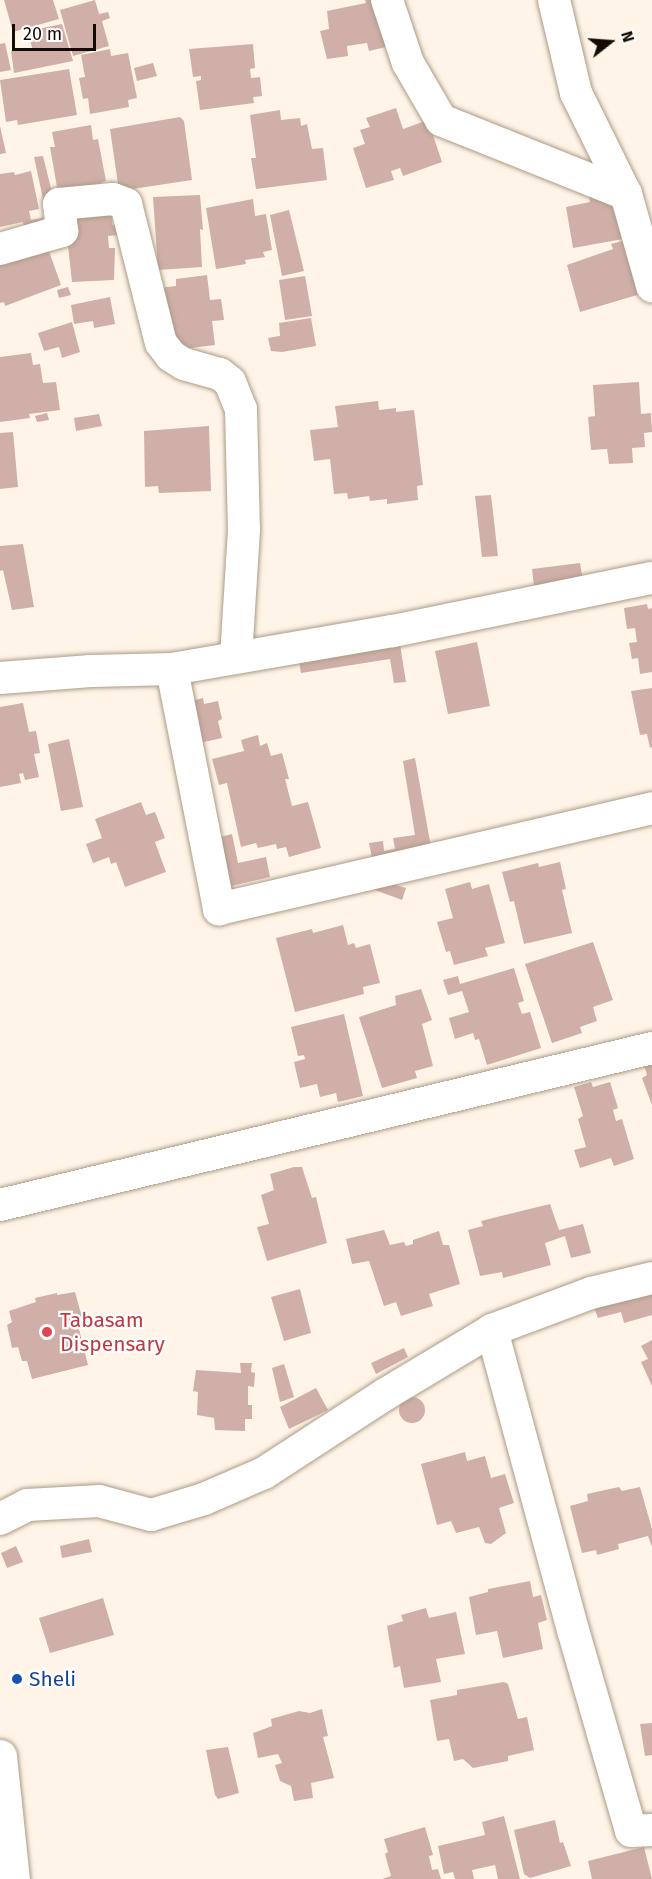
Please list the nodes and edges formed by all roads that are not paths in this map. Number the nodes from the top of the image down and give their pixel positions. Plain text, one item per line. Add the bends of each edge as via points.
1 (387, 0) edge
2 (554, 0) edge
3 (626, 194) junction
4 (0, 249) edge
5 (652, 286) edge
6 (652, 578) edge
7 (236, 657) junction
8 (172, 669) junction
9 (0, 678) edge
10 (652, 808) edge
11 (652, 1048) edge
12 (0, 1205) edge
13 (652, 1278) edge
14 (492, 1330) junction
15 (0, 1520) edge
16 (0, 1756) edge
17 (652, 1830) edge
18 (13, 1879) edge

1 - 3 street via 408,63 441,120
2 - 3 street via 576,93
3 - 5 street
4 - 7 street via 62,231 59,204 113,199 126,204 161,343 184,364 220,374 230,382 241,409 244,530
6 - 7 street via 393,631
7 - 8 street
8 - 9 street
8 - 10 street via 219,909
11 - 12 street
13 - 14 street via 591,1293
14 - 15 street via 264,1473 204,1499 151,1515 99,1501 27,1505
14 - 17 street via 631,1831
16 - 18 main road

